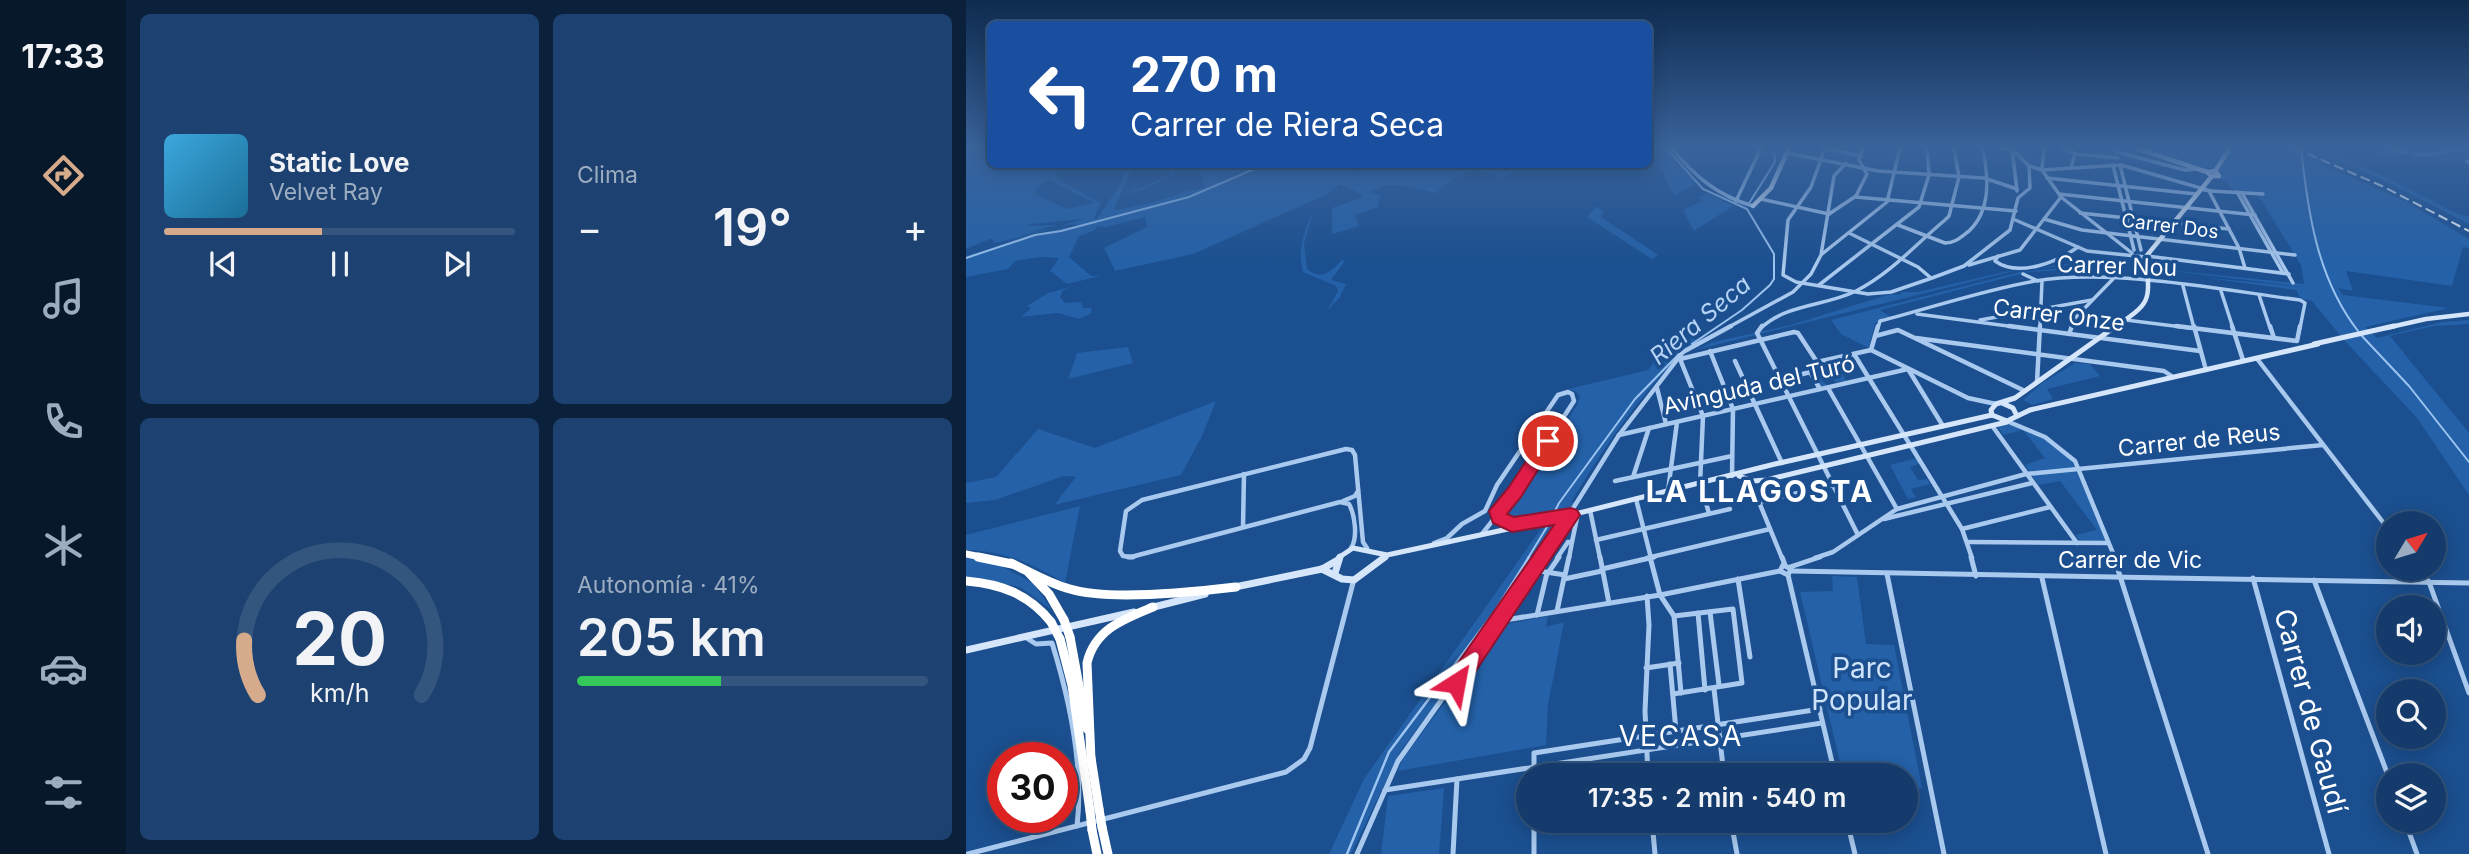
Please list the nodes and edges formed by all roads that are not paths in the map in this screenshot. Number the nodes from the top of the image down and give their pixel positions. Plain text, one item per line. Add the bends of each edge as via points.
1 (1711, 188) edge
2 (1742, 188) edge
3 (1769, 188) edge
4 (1810, 188) edge
5 (1832, 188) edge
6 (1859, 188) edge
7 (1891, 188) edge
8 (1925, 188) edge
9 (1956, 188) edge
10 (1987, 188) edge
11 (2017, 188) edge
12 (2030, 188) edge
13 (2055, 188) edge
14 (2121, 188) edge
15 (2122, 188) edge
16 (2138, 188) edge
17 (2195, 188) edge
18 (2202, 190) junction
19 (2210, 192) junction
20 (2240, 192) junction
21 (2196, 194) junction
22 (2263, 194) dead end
23 (2060, 195) junction
24 (1854, 197) junction
25 (2018, 198) junction
26 (1761, 199) junction
27 (1888, 200) junction
28 (1736, 201) junction
29 (2122, 201) junction
30 (2128, 201) junction
31 (1921, 202) junction
32 (1952, 205) junction
33 (1753, 206) joint
34 (1797, 207) junction
35 (1984, 207) junction
36 (2186, 207) junction
37 (2016, 211) junction
38 (2220, 211) junction
39 (2080, 213) junction
40 (1829, 214) junction
41 (2253, 215) junction
42 (2127, 218) junction
43 (2013, 219) junction
44 (2044, 219) junction
45 (2133, 219) junction
46 (2173, 223) junction
47 (1898, 225) junction
48 (2036, 229) junction
49 (2229, 229) junction
50 (1849, 233) junction
51 (2104, 233) junction
52 (1925, 236) junction
53 (2131, 236) junction
54 (2138, 237) junction
55 (2160, 239) junction
56 (1874, 244) junction
57 (2078, 247) junction
58 (2239, 248) junction
59 (2141, 250) junction
60 (2133, 252) junction
61 (2275, 253) junction
62 (1821, 255) junction
63 (2295, 255) dead end
64 (1998, 256) junction
65 (2147, 256) junction
66 (1901, 258) junction
67 (1965, 266) junction
68 (2245, 268) junction
69 (2286, 273) junction
70 (2024, 274) dead end
71 (1932, 278) junction
72 (2113, 279) junction
73 (2040, 281) junction
74 (2146, 281) junction
75 (1803, 283) junction
76 (2293, 283) dead end
77 (1818, 286) junction
78 (2183, 286) junction
79 (2221, 290) junction
80 (1855, 292) junction
81 (2259, 295) junction
82 (2092, 300) junction
83 (2040, 309) junction
84 (1913, 314) junction
85 (2469, 314) edge
86 (2126, 320) junction
87 (1972, 321) junction
88 (2194, 328) junction
89 (2039, 330) junction
90 (2235, 333) junction
91 (2069, 334) junction
92 (1875, 336) junction
93 (1916, 338) junction
94 (2100, 338) junction
95 (2274, 338) junction
96 (1759, 340) junction
97 (2299, 343) junction
98 (2318, 344) junction
99 (1871, 350) junction
100 (1710, 351) junction
101 (2200, 351) junction
102 (1854, 354) junction
103 (2038, 354) junction
104 (1681, 357) junction
105 (2071, 358) junction
106 (2259, 358) junction
107 (2246, 359) junction
108 (1735, 361) dead end
109 (1908, 369) junction
110 (2206, 370) junction
111 (1799, 375) dead end
112 (2173, 377) junction
113 (1869, 378) junction
114 (2037, 382) junction
115 (1657, 387) junction
116 (1828, 387) junction
117 (1820, 389) junction
118 (2025, 391) junction
119 (1788, 397) junction
120 (2015, 398) junction
121 (1979, 401) junction
122 (1756, 404) junction
123 (1998, 404) junction
124 (2014, 408) junction
125 (1733, 409) junction
126 (2030, 410) junction
127 (1991, 413) junction
128 (1703, 416) junction
129 (2017, 416) junction
130 (1677, 422) junction
131 (2008, 422) junction
132 (1666, 424) junction
133 (1943, 426) junction
134 (1993, 427) junction
135 (1649, 428) junction
136 (2031, 430) junction
137 (1619, 435) junction
138 (1904, 435) junction
139 (2323, 444) junction
140 (1861, 445) junction
141 (1911, 446) junction
142 (1818, 454) junction
143 (1732, 456) junction
144 (1867, 456) junction
145 (1700, 463) junction
146 (1783, 463) junction
147 (1823, 467) junction
148 (1670, 469) junction
149 (2079, 471) junction
150 (1244, 474) junction
151 (2026, 474) junction
152 (1753, 475) junction
153 (1633, 477) junction
154 (1733, 477) junction
155 (1615, 481) dead end
156 (2032, 483) junction
157 (1700, 484) junction
158 (1833, 485) junction
159 (1358, 490) junction
160 (1668, 492) junction
161 (1942, 497) junction
162 (1636, 499) junction
163 (1359, 502) junction
164 (1758, 502) junction
165 (1335, 503) junction
166 (1947, 505) junction
167 (2050, 507) junction
168 (1352, 509) junction
169 (1730, 509) dead end
170 (1897, 509) junction
171 (1590, 510) junction
172 (1498, 511) junction
173 (1709, 513) junction
174 (2376, 513) edge
175 (1574, 514) junction
176 (1884, 519) junction
177 (1544, 521) junction
178 (1243, 527) junction
179 (1770, 529) junction
180 (1962, 529) junction
181 (1644, 530) junction
182 (1482, 534) junction
183 (1858, 535) junction
184 (1596, 540) junction
185 (1572, 542) junction
186 (1968, 542) junction
187 (2077, 543) junction
188 (2108, 543) junction
189 (1423, 547) junction
190 (1367, 548) junction
191 (1347, 550) junction
192 (966, 554) edge
193 (1374, 554) junction
194 (1387, 555) junction
195 (1651, 558) junction
196 (1336, 561) junction
197 (1011, 563) junction
198 (1374, 564) junction
199 (1322, 569) junction
200 (1788, 569) junction
201 (1533, 570) junction
202 (1602, 570) junction
203 (1335, 573) junction
204 (1547, 573) junction
205 (1887, 574) junction
206 (1976, 576) junction
207 (2122, 576) junction
208 (1564, 577) junction
209 (2042, 578) junction
210 (2252, 578) junction
211 (1354, 579) junction
212 (1738, 579) junction
213 (2314, 580) junction
214 (966, 581) edge
215 (2429, 582) junction
216 (2469, 583) edge
217 (1236, 587) junction
218 (1660, 595) junction
219 (1647, 596) junction
220 (1609, 603) junction
221 (1153, 607) junction
222 (1557, 611) junction
223 (1710, 612) junction
224 (1698, 613) junction
225 (1537, 615) junction
226 (1674, 616) junction
227 (1499, 621) junction
228 (1025, 636) junction
229 (1065, 638) junction
230 (1748, 643) junction
231 (1738, 644) junction
232 (966, 650) edge
233 (1750, 657) dead end
234 (1679, 663) junction
235 (1670, 664) junction
236 (1646, 667) junction
237 (1717, 687) junction
238 (1705, 690) junction
239 (1681, 693) junction
240 (2469, 693) edge
241 (1673, 694) junction
242 (1820, 709) junction
243 (1822, 723) junction
244 (1719, 724) junction
245 (1676, 731) junction
246 (1645, 736) junction
247 (1719, 739) junction
248 (1074, 742) edge
249 (1646, 750) junction
250 (1091, 760) junction
251 (1534, 763) edge
252 (1577, 763) edge
253 (1647, 763) edge
254 (1722, 763) edge
255 (1832, 763) edge
256 (2383, 763) edge
257 (1516, 773) edge
258 (1457, 779) junction
259 (1078, 781) edge
260 (1385, 790) junction
261 (1094, 810) junction
262 (1078, 821) edge
263 (1078, 826) edge
264 (1097, 828) junction
265 (1050, 833) edge
266 (1534, 833) edge
267 (1653, 833) edge
268 (1733, 833) edge
269 (1850, 833) edge
270 (2409, 833) edge
271 (968, 854) edge
272 (1097, 854) edge
273 (1108, 854) edge
274 (1357, 854) edge
275 (1452, 854) edge
276 (1534, 854) edge
277 (1655, 854) edge
278 (1737, 854) edge
279 (1855, 854) edge
280 (1944, 854) edge
281 (2106, 854) edge
282 (2208, 854) edge
283 (2329, 854) edge
284 (2417, 854) edge

1 - 28 street
2 - 28 street
3 - 26 main road
4 - 34 street
5 - 40 street
6 - 24 street
7 - 27 street
8 - 31 street
9 - 32 street
10 - 35 street
11 - 25 street
12 - 25 street
13 - 23 street
14 - 29 street
15 - 30 street
16 - 21 street
17 - 18 street
18 - 19 street
18 - 21 main road
19 - 20 street
19 - 38 street
20 - 22 street
20 - 41 street
21 - 36 main road
23 - 29 street
23 - 39 street
23 - 44 street
24 - 27 street
24 - 40 street
25 - 37 street
26 - 33 main road
26 - 34 street
27 - 31 street
27 - 50 street
28 - 33 street
29 - 30 street
29 - 42 street
30 - 36 street
30 - 45 street
31 - 32 street
31 - 47 street
32 - 35 street
32 - 52 street via 1949,216
34 - 40 street
34 - 75 street via 1788,220 1782,268 1786,278
35 - 37 street
35 - 52 street via 1976,226 1955,241 1944,243
36 - 38 street
36 - 46 main road
37 - 43 street
38 - 41 street
38 - 49 street
39 - 42 street
39 - 51 street
40 - 62 street
41 - 61 street
42 - 45 street
42 - 53 street
43 - 48 street
43 - 67 street via 2010,230
44 - 48 street
44 - 51 street, Carrer Dos
45 - 46 street
45 - 54 street
46 - 49 street
46 - 55 main road
47 - 52 street
47 - 56 street
48 - 57 street
48 - 64 street via 2020,250
49 - 58 street
50 - 56 street
50 - 62 street
51 - 53 street, Carrer Dos
51 - 60 street
52 - 66 street
53 - 54 street, Carrer Dos
53 - 60 street
54 - 55 street, Carrer Dos
54 - 59 street
55 - 58 street, Carrer Dos
55 - 65 main road
56 - 66 street
56 - 77 street
57 - 60 street
57 - 64 street via 2060,261 2025,267 1998,264
58 - 61 street, Carrer Dos
58 - 68 street
59 - 60 street
59 - 65 street
60 - 65 street
61 - 63 street, Carrer Dos
61 - 69 street
62 - 75 street
64 - 67 street
65 - 68 street
65 - 74 main road
66 - 71 street
66 - 80 street
67 - 71 street
68 - 69 street
69 - 76 street
70 - 73 street
71 - 80 street via 1891,292
72 - 73 street, Carrer Nou
72 - 74 street, Carrer Nou
72 - 82 street
73 - 83 street
73 - 84 street, Carrer Nou
74 - 78 street, Carrer Nou
74 - 86 main road via 2148,300
75 - 77 street
75 - 104 street
77 - 80 street
78 - 79 street, Carrer Nou
78 - 88 street
79 - 81 street, Carrer Nou
79 - 90 street
80 - 96 street via 1800,307 1762,326
81 - 95 street
81 - 97 street, Carrer Nou via 2303,301
82 - 83 street
82 - 91 street via 2075,318
83 - 87 street
83 - 89 street
84 - 87 street, Carrer Onze
84 - 92 street, Carrer Nou via 1880,321
85 - 98 main road
86 - 88 street
86 - 94 main road
87 - 89 street, Carrer Onze
88 - 90 street
88 - 101 street
89 - 91 street, Carrer Onze
89 - 103 street
90 - 95 street
90 - 107 street
91 - 94 street, Carrer Onze
92 - 93 street via 1898,330
92 - 99 street
93 - 103 street
93 - 118 street
94 - 101 street, Carrer Onze
94 - 105 main road
95 - 97 street
96 - 100 street
96 - 102 street via 1798,333 1817,362
96 - 119 street
97 - 98 main road
97 - 106 main road
98 - 106 main road
99 - 102 street
99 - 109 street
100 - 104 street
100 - 125 street
101 - 110 street
102 - 113 street
103 - 105 street
103 - 114 street
104 - 115 street
104 - 128 street
105 - 112 street
105 - 114 main road
106 - 107 main road
106 - 110 main road
106 - 139 street
107 - 110 main road
108 - 122 street
109 - 113 street, Avinguda del Turó
109 - 121 street
109 - 133 street
110 - 112 main road
111 - 117 street via 1810,372
112 - 126 main road
113 - 116 street, Avinguda del Turó
113 - 138 street
114 - 118 main road
115 - 132 street
115 - 137 street
116 - 117 street, Avinguda del Turó
116 - 140 street
117 - 119 street, Avinguda del Turó
118 - 120 main road
119 - 122 street, Avinguda del Turó
119 - 142 street
120 - 123 main road
120 - 124 main road
121 - 123 street
121 - 127 street
122 - 125 street, Avinguda del Turó
122 - 146 street
123 - 124 main road
123 - 127 main road
124 - 126 main road
124 - 129 main road
125 - 128 street, Avinguda del Turó
125 - 143 street
126 - 129 main road
127 - 131 main road
127 - 133 main road
128 - 130 street, Avinguda del Turó
128 - 145 street
129 - 131 main road
129 - 136 street
130 - 132 street, Avinguda del Turó
130 - 148 street
131 - 134 main road
131 - 136 street
132 - 135 street, Avinguda del Turó
133 - 138 main road
134 - 141 main road
134 - 151 street
135 - 137 street, Avinguda del Turó
135 - 153 street
136 - 149 street via 2069,454
137 - 175 street
138 - 140 main road
138 - 141 street
139 - 149 street, Carrer de Reus
139 - 174 street
140 - 142 main road
140 - 144 street
141 - 144 main road
141 - 161 street
142 - 146 main road
142 - 147 street
143 - 145 street
143 - 154 street
144 - 147 main road
144 - 170 street
145 - 148 street
145 - 157 street
146 - 152 main road
147 - 152 main road
147 - 158 street
148 - 153 street
148 - 160 street
149 - 151 street, Carrer de Reus
149 - 188 street
150 - 159 street via 1348,449 1355,455
150 - 178 street
150 - 178 street via 1134,504 1126,511 1120,551 1131,557
151 - 156 street
151 - 161 street, Carrer de Reus
152 - 154 main road
152 - 164 street
153 - 155 street
154 - 157 main road
156 - 166 street
156 - 167 street
157 - 160 main road
157 - 173 street
158 - 164 street
158 - 183 street
159 - 163 street
159 - 165 street via 1350,499
160 - 162 main road
161 - 166 street
161 - 170 street, Carrer de Reus
162 - 171 main road
162 - 181 street
163 - 168 street via 1354,502
163 - 190 street
164 - 179 street
165 - 168 street via 1346,503
165 - 178 street
166 - 176 street
166 - 180 street
167 - 180 street
167 - 187 street
168 - 191 street via 1355,544
169 - 173 street
170 - 176 street
171 - 175 main road
171 - 184 street
172 - 177 street via 1506,523
172 - 182 street
172 - 189 street via 1574,401 1572,394 1558,395 1497,485 1485,511 1447,538
173 - 181 street
175 - 177 main road
175 - 185 street
175 - 201 street
176 - 183 street
177 - 182 main road
179 - 195 street
179 - 200 street
180 - 186 street
181 - 184 street
181 - 195 street
182 - 189 main road
183 - 200 street via 1833,552
184 - 202 street
185 - 204 street
185 - 208 street
186 - 187 street
186 - 206 street
187 - 188 street
188 - 207 street
189 - 194 main road
190 - 191 main road
190 - 193 main road
191 - 196 main road
192 - 197 highway
193 - 194 main road
193 - 198 main road
194 - 198 main road
195 - 202 street
195 - 218 street
196 - 199 main road
196 - 203 main road
197 - 217 highway via 1060,586 1092,594
197 - 229 highway, bridge via 1043,586 1064,620
198 - 211 main road
199 - 203 main road
199 - 217 main road
200 - 205 street, Carrer de Vic
200 - 212 street
200 - 242 street
201 - 204 street
201 - 227 street
202 - 208 street
202 - 220 street
203 - 211 main road via 1345,580
204 - 208 street
204 - 225 street
205 - 206 street, Carrer de Vic
205 - 280 street
206 - 209 street, Carrer de Vic
207 - 209 street, Carrer de Vic
207 - 210 street, Carrer de Vic
207 - 282 street
208 - 222 street
209 - 281 street
210 - 213 street, Carrer de Vic
210 - 283 street, Carrer de Gaudí
211 - 263 street via 1310,748 1296,767
212 - 218 street
212 - 230 street
213 - 215 street, Carrer de Vic
213 - 256 street
214 - 229 highway, bridge via 1021,593 1039,606
215 - 216 street, Carrer de Vic
215 - 240 street
217 - 221 main road
218 - 219 street
218 - 226 street
219 - 220 street
219 - 236 street via 1651,620
220 - 222 street
221 - 228 main road
221 - 250 highway via 1110,627 1089,652
222 - 225 street
223 - 224 street
223 - 231 street via 1733,609
223 - 237 street
224 - 226 street
224 - 238 street
225 - 227 street
226 - 234 street
227 - 260 street via 1398,761
228 - 232 main road
228 - 248 street via 1036,643 1052,643
229 - 250 highway
229 - 261 highway
230 - 231 street
230 - 233 street
231 - 237 street via 1742,683
234 - 235 street
234 - 239 street
235 - 236 street
235 - 241 street
236 - 246 street
237 - 238 street
237 - 244 street
238 - 239 street
239 - 241 street
241 - 245 street
242 - 243 street
242 - 244 street
243 - 247 street
243 - 255 street
244 - 245 street
244 - 247 street
245 - 246 street
246 - 249 street
246 - 251 street via 1534,753
247 - 249 street
247 - 254 street
249 - 252 street
249 - 253 street
250 - 261 highway
257 - 258 street
258 - 260 street
258 - 275 street
259 - 262 street
260 - 274 street
261 - 264 highway, bridge
264 - 272 highway
264 - 273 highway
265 - 271 street
266 - 276 street
267 - 277 street
268 - 278 street
269 - 279 street
270 - 284 street

